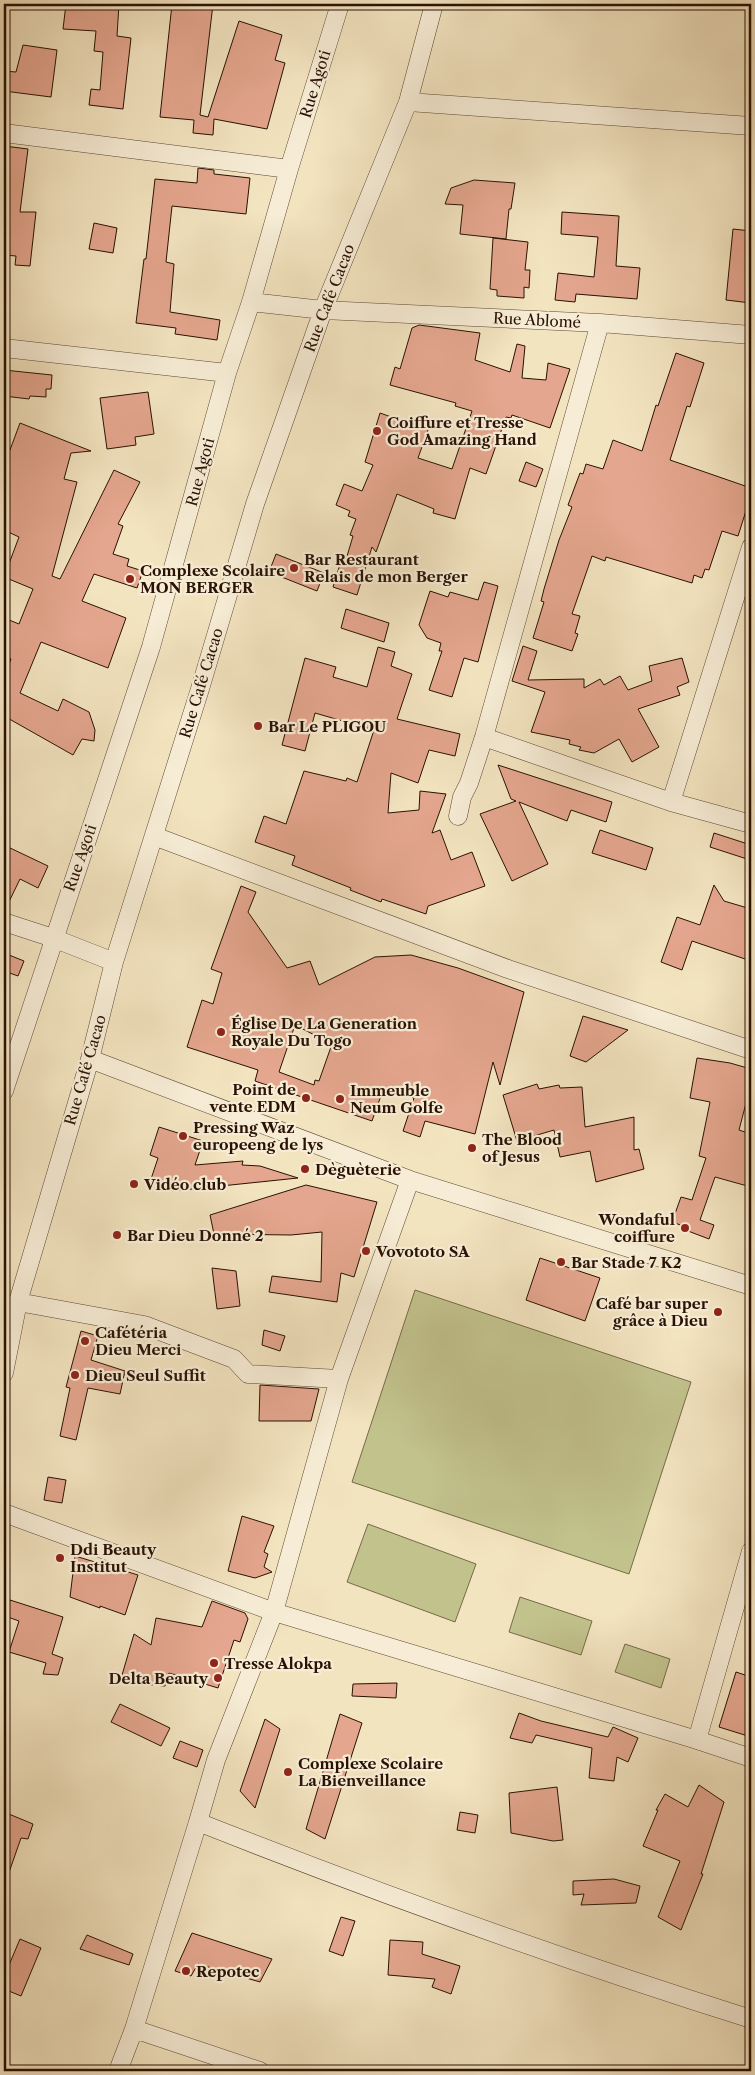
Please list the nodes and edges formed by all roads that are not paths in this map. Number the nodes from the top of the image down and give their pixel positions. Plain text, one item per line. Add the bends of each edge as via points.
1 (340, 4) edge
2 (434, 4) edge
3 (408, 102) junction
4 (751, 126) edge
5 (4, 133) edge
6 (289, 169) junction
7 (251, 302) junction
8 (323, 310) junction
9 (600, 323) junction
10 (751, 335) edge
11 (4, 348) edge
12 (227, 374) junction
13 (751, 547) edge
14 (484, 737) junction
15 (671, 802) junction
16 (458, 816) dead end
17 (751, 824) edge
18 (154, 836) junction
19 (4, 922) edge
20 (53, 938) junction
21 (114, 962) junction
22 (751, 1050) edge
23 (90, 1059) junction
24 (4, 1091) edge
25 (410, 1180) junction
26 (751, 1286) edge
27 (18, 1302) junction
28 (4, 1373) edge
29 (339, 1379) junction
30 (4, 1513) edge
31 (751, 1551) edge
32 (274, 1612) junction
33 (697, 1740) junction
34 (751, 1758) edge
35 (198, 1822) junction
36 (751, 2019) edge
37 (134, 2028) junction
38 (118, 2071) edge
39 (260, 2071) edge

1 - 6 street, Rue Agoti
2 - 3 street, Rue Café Cacao
3 - 4 street
3 - 8 street, Rue Café Cacao
5 - 6 street
6 - 7 street, Rue Agoti
7 - 8 street, Rue Ablomé
7 - 12 street, Rue Agoti
8 - 9 street, Rue Ablomé
8 - 18 street, Rue Café Cacao via 255,504
9 - 10 street, Rue Ablomé
9 - 14 street
11 - 12 street
12 - 20 street, Rue Agoti via 151,647
13 - 15 street
14 - 15 street
14 - 16 street
15 - 17 street
18 - 21 street, Rue Café Cacao
18 - 22 street via 508,969
19 - 20 street
20 - 21 street
20 - 24 street, Rue Agoti
21 - 23 street, Rue Café Cacao
23 - 25 street
23 - 27 street, Rue Café Cacao
25 - 26 street
25 - 29 street
27 - 28 street, Rue Café Cacao
27 - 29 street via 144,1326 234,1359 248,1374
29 - 32 street
30 - 32 street
31 - 33 street
32 - 33 street
32 - 35 street via 216,1760
33 - 34 street
35 - 36 street via 341,1879 652,1988
35 - 37 street
37 - 38 street
37 - 39 street

